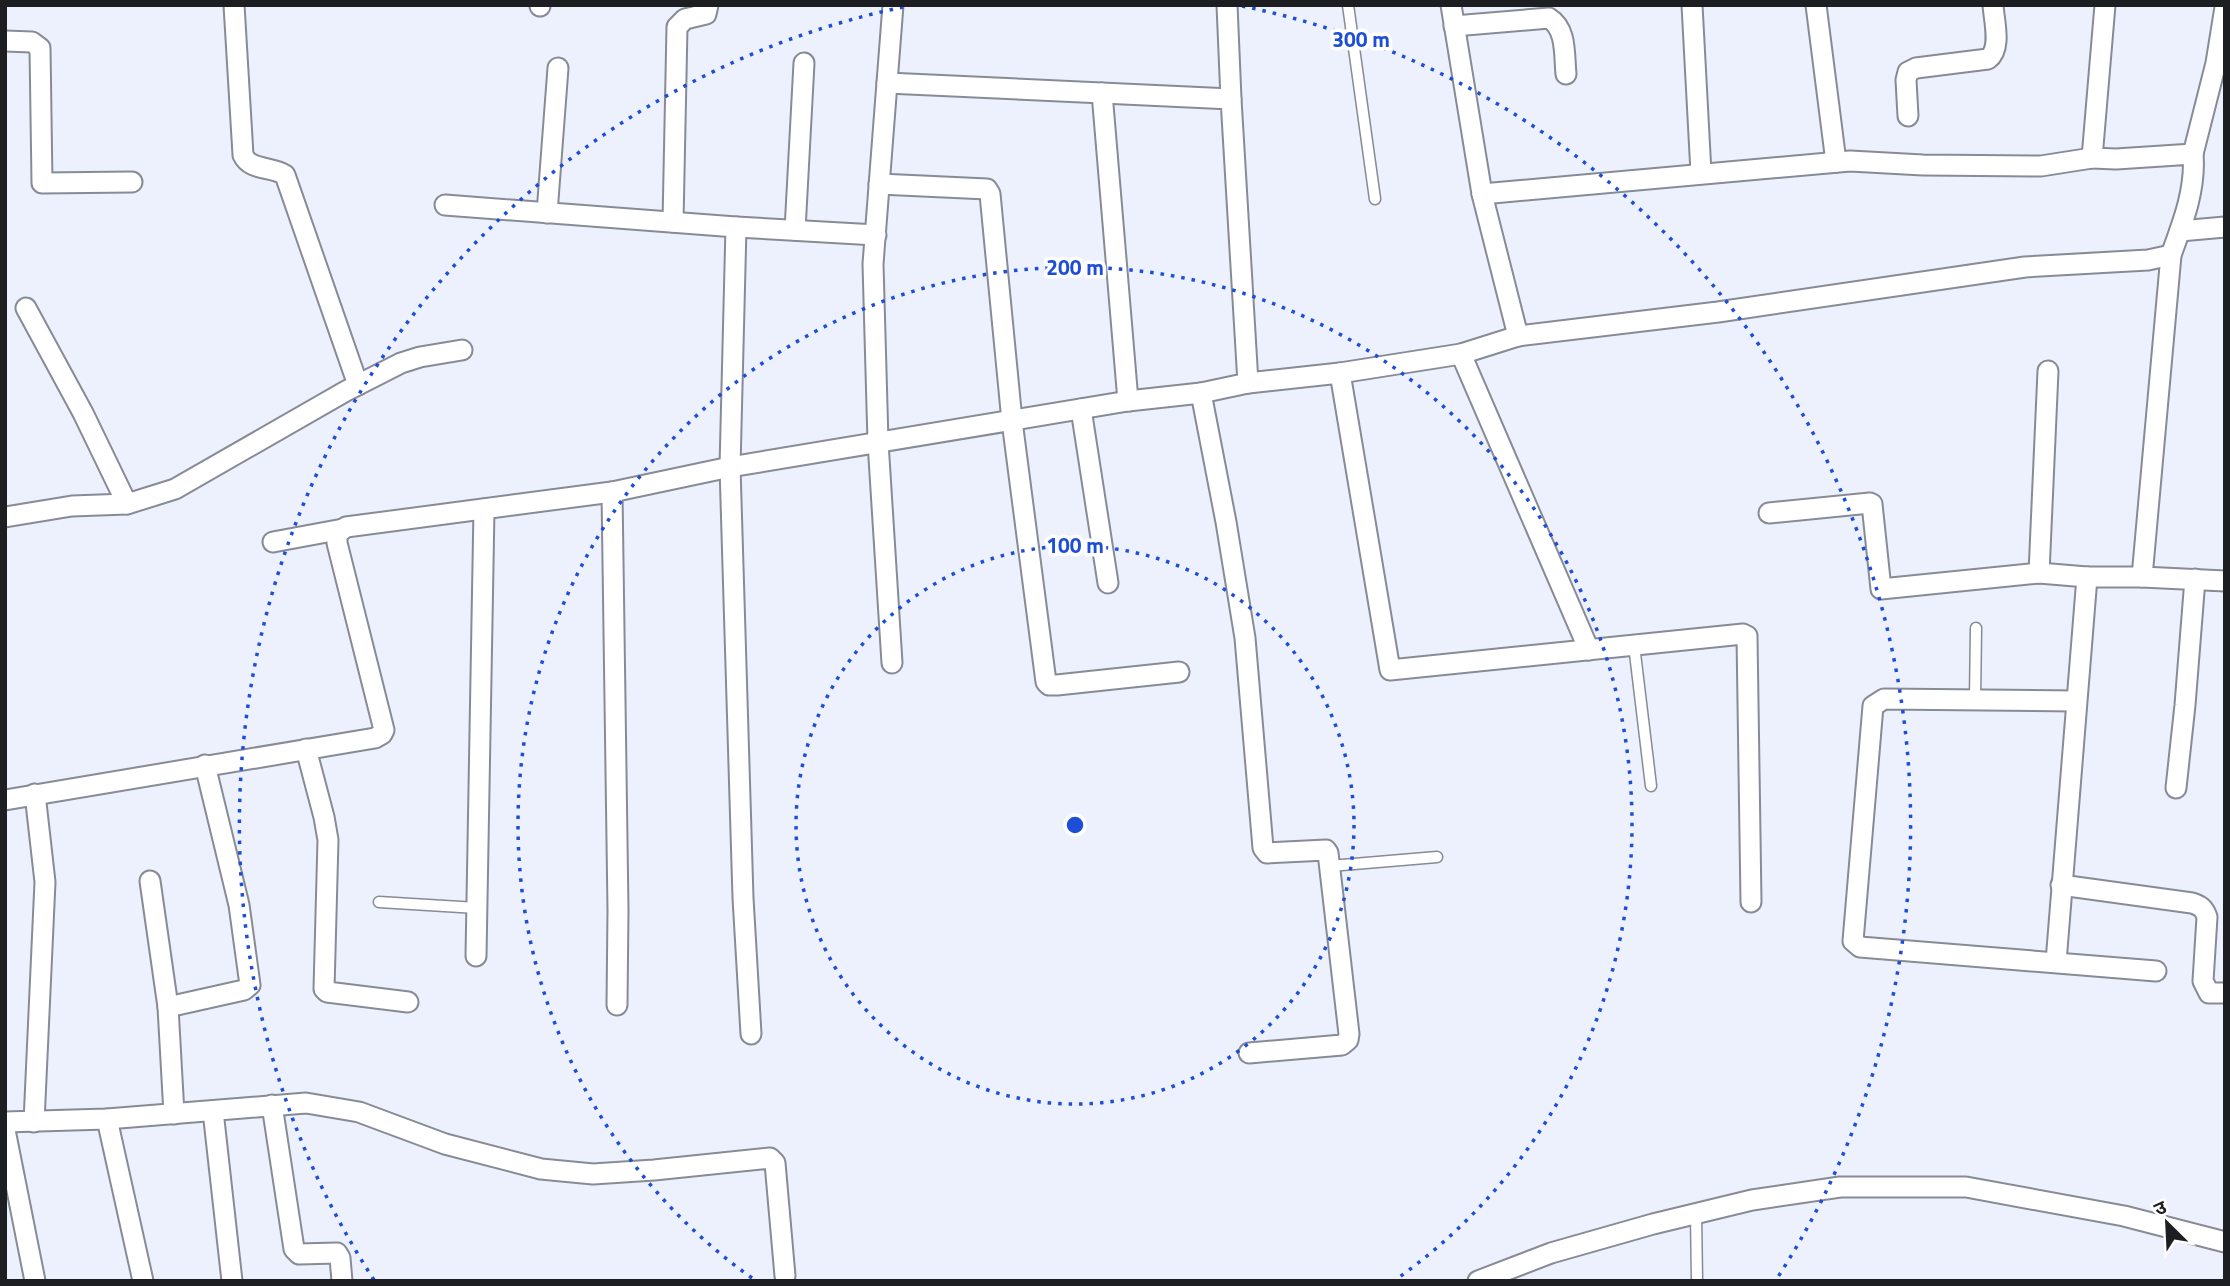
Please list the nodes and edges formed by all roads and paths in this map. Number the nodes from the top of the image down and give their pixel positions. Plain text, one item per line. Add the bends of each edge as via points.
1 (234, 5) edge
2 (708, 5) edge
3 (893, 5) edge
4 (1227, 5) edge
5 (1348, 5) edge
6 (1451, 5) edge
7 (1692, 5) edge
8 (1816, 5) edge
9 (1993, 5) edge
10 (2105, 5) edge
11 (2225, 7) edge
12 (1454, 26) junction
13 (5, 41) edge
14 (804, 63) dead end
15 (558, 68) dead end
16 (1566, 74) dead end
17 (887, 83) junction
18 (1102, 93) junction
19 (1231, 99) junction
20 (1908, 116) dead end
21 (2193, 154) junction
22 (2092, 158) junction
23 (1836, 162) junction
24 (1702, 173) junction
25 (132, 182) dead end
26 (879, 184) junction
27 (1482, 194) junction
28 (1375, 199) dead end
29 (445, 205) dead end
30 (547, 213) junction
31 (673, 222) junction
32 (736, 227) junction
33 (2225, 227) edge
34 (795, 230) junction
35 (2179, 231) junction
36 (876, 235) junction
37 (2171, 255) junction
38 (26, 308) dead end
39 (1518, 336) junction
40 (463, 350) dead end
41 (1461, 354) junction
42 (2048, 371) dead end
43 (1340, 373) junction
44 (1248, 383) junction
45 (358, 385) junction
46 (1201, 393) junction
47 (1128, 401) junction
48 (1081, 409) junction
49 (1012, 421) junction
50 (878, 442) junction
51 (730, 467) junction
52 (612, 492) junction
53 (127, 505) junction
54 (484, 509) junction
55 (1769, 513) dead end
56 (5, 517) edge
57 (343, 529) junction
58 (273, 542) dead end
59 (2039, 573) junction
60 (2087, 577) junction
61 (2142, 577) junction
62 (2195, 579) junction
63 (2225, 581) edge
64 (1108, 583) dead end
65 (1976, 628) dead end
66 (1634, 645) junction
67 (1589, 650) junction
68 (892, 663) dead end
69 (1179, 672) dead end
70 (1975, 700) junction
71 (2076, 701) junction
72 (306, 749) junction
73 (205, 765) junction
74 (1651, 786) dead end
75 (2176, 788) dead end
76 (35, 794) junction
77 (5, 800) edge
78 (1437, 857) dead end
79 (1330, 866) junction
80 (150, 881) dead end
81 (2061, 885) junction
82 (379, 902) dead end
83 (1751, 902) dead end
84 (477, 908) junction
85 (476, 956) dead end
86 (2056, 962) junction
87 (2156, 971) dead end
88 (2225, 993) edge
89 (408, 1002) dead end
90 (617, 1005) dead end
91 (168, 1007) junction
92 (751, 1034) dead end
93 (1249, 1053) dead end
94 (272, 1105) junction
95 (214, 1111) junction
96 (174, 1114) junction
97 (107, 1119) junction
98 (5, 1122) edge
99 (33, 1122) junction
100 (5, 1130) edge
101 (1696, 1213) junction
102 (2225, 1242) edge
103 (785, 1276) dead end
104 (35, 1281) edge
105 (143, 1281) edge
106 (232, 1281) edge
107 (342, 1281) edge
108 (1478, 1281) edge
109 (1697, 1281) edge

1 - 45 street via 243,155 252,165 285,175
2 - 31 street via 706,14 685,19 677,27
3 - 17 street
4 - 19 street
5 - 28 lane
6 - 12 street
7 - 24 street
8 - 23 street
9 - 20 street via 1993,56 1908,72
10 - 22 street
11 - 21 street
12 - 16 street via 1549,18 1561,31
12 - 27 street
13 - 25 street via 32,42 40,48 42,183
14 - 34 street
15 - 30 street
17 - 18 street
17 - 26 street
18 - 19 street
18 - 47 street
19 - 44 street
21 - 22 street
21 - 35 street via 2188,209
22 - 23 street via 2041,166
23 - 24 street
24 - 27 street
26 - 36 street
26 - 49 street via 989,191
27 - 39 street
29 - 30 street
30 - 31 street
31 - 32 street
32 - 34 street
32 - 51 street
33 - 35 street
34 - 36 street
35 - 37 street
36 - 50 street
37 - 39 street via 2148,261 2025,267
37 - 61 street
38 - 53 street
39 - 41 street
40 - 45 street via 411,360
41 - 43 street
41 - 67 street
42 - 59 street
43 - 44 street
43 - 67 street via 1391,670
44 - 46 street
45 - 53 street via 175,489
46 - 47 street
46 - 79 street via 1245,638 1263,848 1266,853 1326,850
47 - 48 street
48 - 49 street
48 - 64 street
49 - 50 street
49 - 69 street via 1046,682 1057,685
50 - 51 street
50 - 68 street
51 - 52 street
51 - 92 street
52 - 54 street
52 - 90 street
53 - 56 street via 72,506
54 - 57 street
54 - 84 street
55 - 59 street via 1872,504 1881,590
57 - 58 street
57 - 72 street via 337,534 337,543 384,730 375,738
59 - 60 street
60 - 61 street
60 - 71 street
61 - 62 street
62 - 63 street
62 - 75 street
65 - 70 lane
66 - 67 street
66 - 74 lane
66 - 83 street via 1747,636
70 - 71 street
70 - 86 street via 1884,699 1873,706 1853,940 1860,947
71 - 81 street
72 - 73 street
72 - 89 street via 328,840 324,989
73 - 76 street
73 - 91 street via 239,905 250,985
76 - 77 street
76 - 99 street via 44,882
78 - 79 lane
79 - 93 street via 1348,1040 1342,1045
80 - 91 street
81 - 86 street
81 - 88 street via 2200,906 2207,917 2203,981 2209,993
82 - 84 lane
84 - 85 street
86 - 87 street
91 - 96 street
94 - 95 street
94 - 103 street via 306,1103 359,1112 445,1144 541,1169 593,1174 770,1158 775,1163
94 - 107 street via 294,1249 299,1254 337,1252
95 - 96 street
95 - 106 street
96 - 97 street
97 - 99 street
97 - 105 street
98 - 99 street
100 - 104 street
101 - 102 street via 1840,1187 1966,1187 2124,1216
101 - 108 street via 1551,1253
101 - 109 lane

